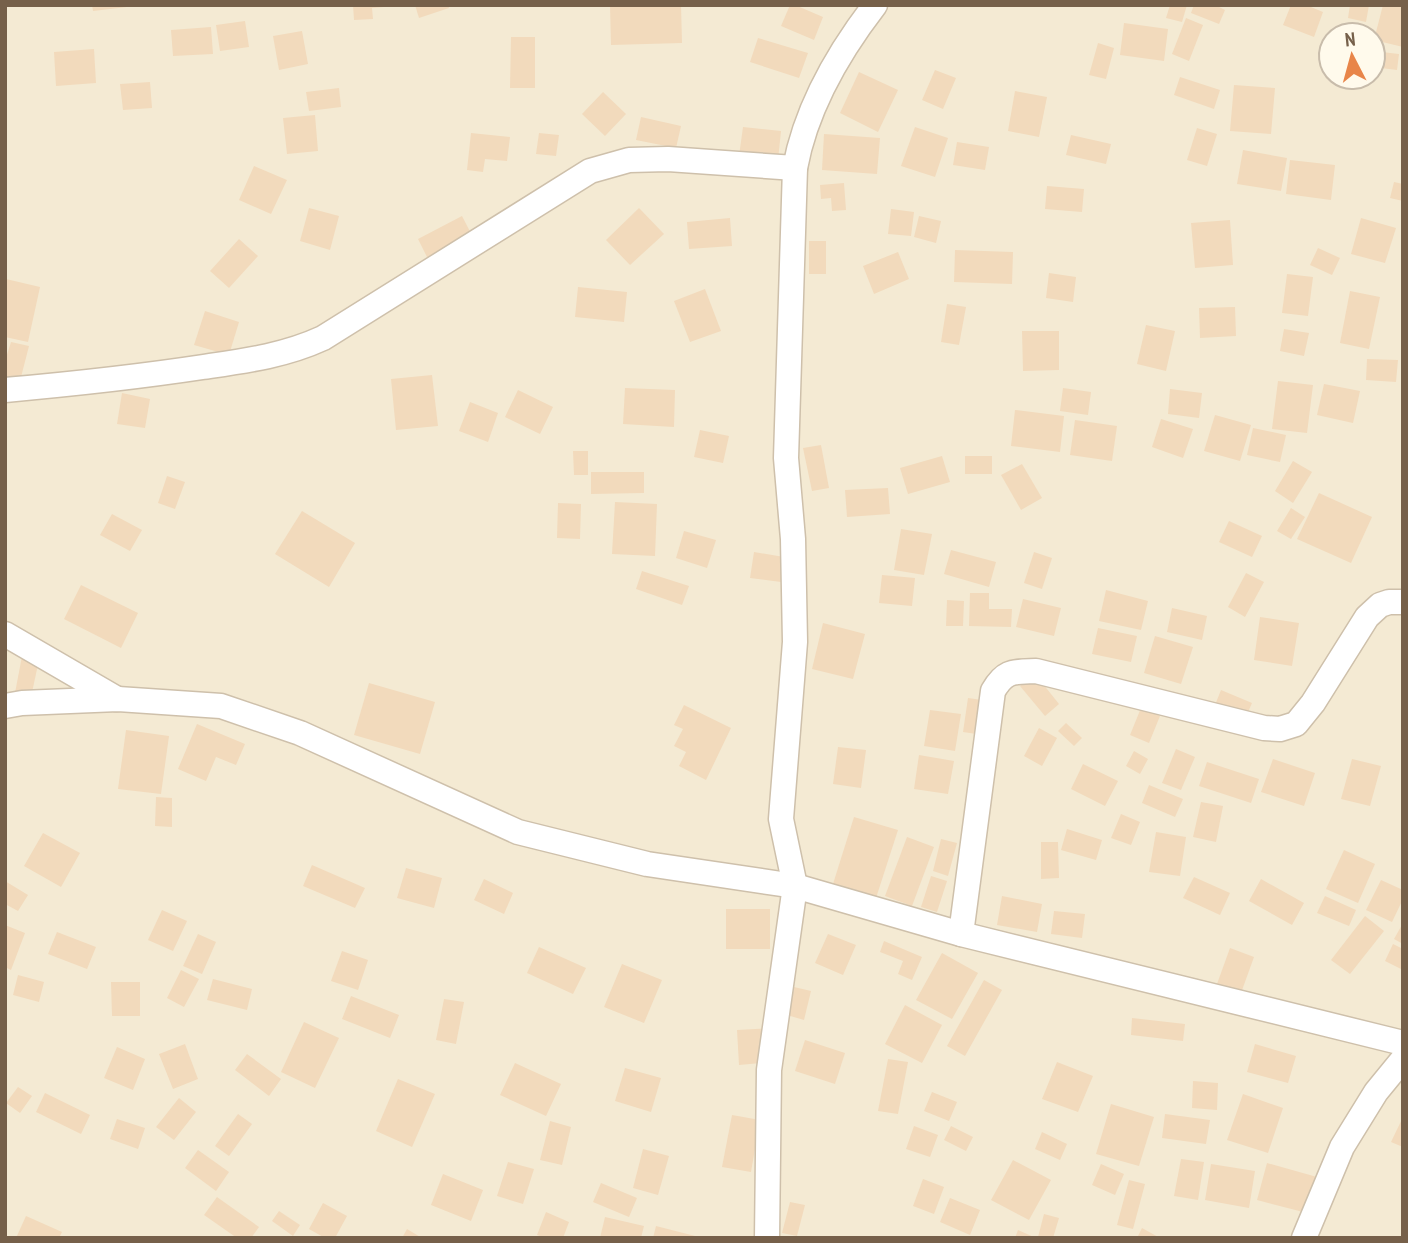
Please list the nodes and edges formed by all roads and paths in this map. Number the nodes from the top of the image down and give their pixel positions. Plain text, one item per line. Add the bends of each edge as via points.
1 (875, 5) edge
2 (795, 168) junction
3 (5, 390) edge
4 (1403, 602) edge
5 (5, 634) edge
6 (118, 699) junction
7 (5, 706) edge
8 (794, 886) junction
9 (961, 934) junction
10 (1403, 1042) edge
11 (1403, 1059) edge
12 (767, 1238) edge
13 (1304, 1238) edge

1 - 2 street via 818,96 800,139
2 - 3 street via 629,160 590,171 300,348 121,380
2 - 8 street via 786,458 794,642 781,820
4 - 9 street via 1380,605 1367,617 1313,703 1296,724 1280,729 1036,671 1006,675 993,691
5 - 6 street
6 - 7 street
6 - 8 street via 221,706 300,733 519,832 647,863
8 - 9 street
8 - 12 street via 769,1070
9 - 10 street
11 - 13 street via 1342,1147

